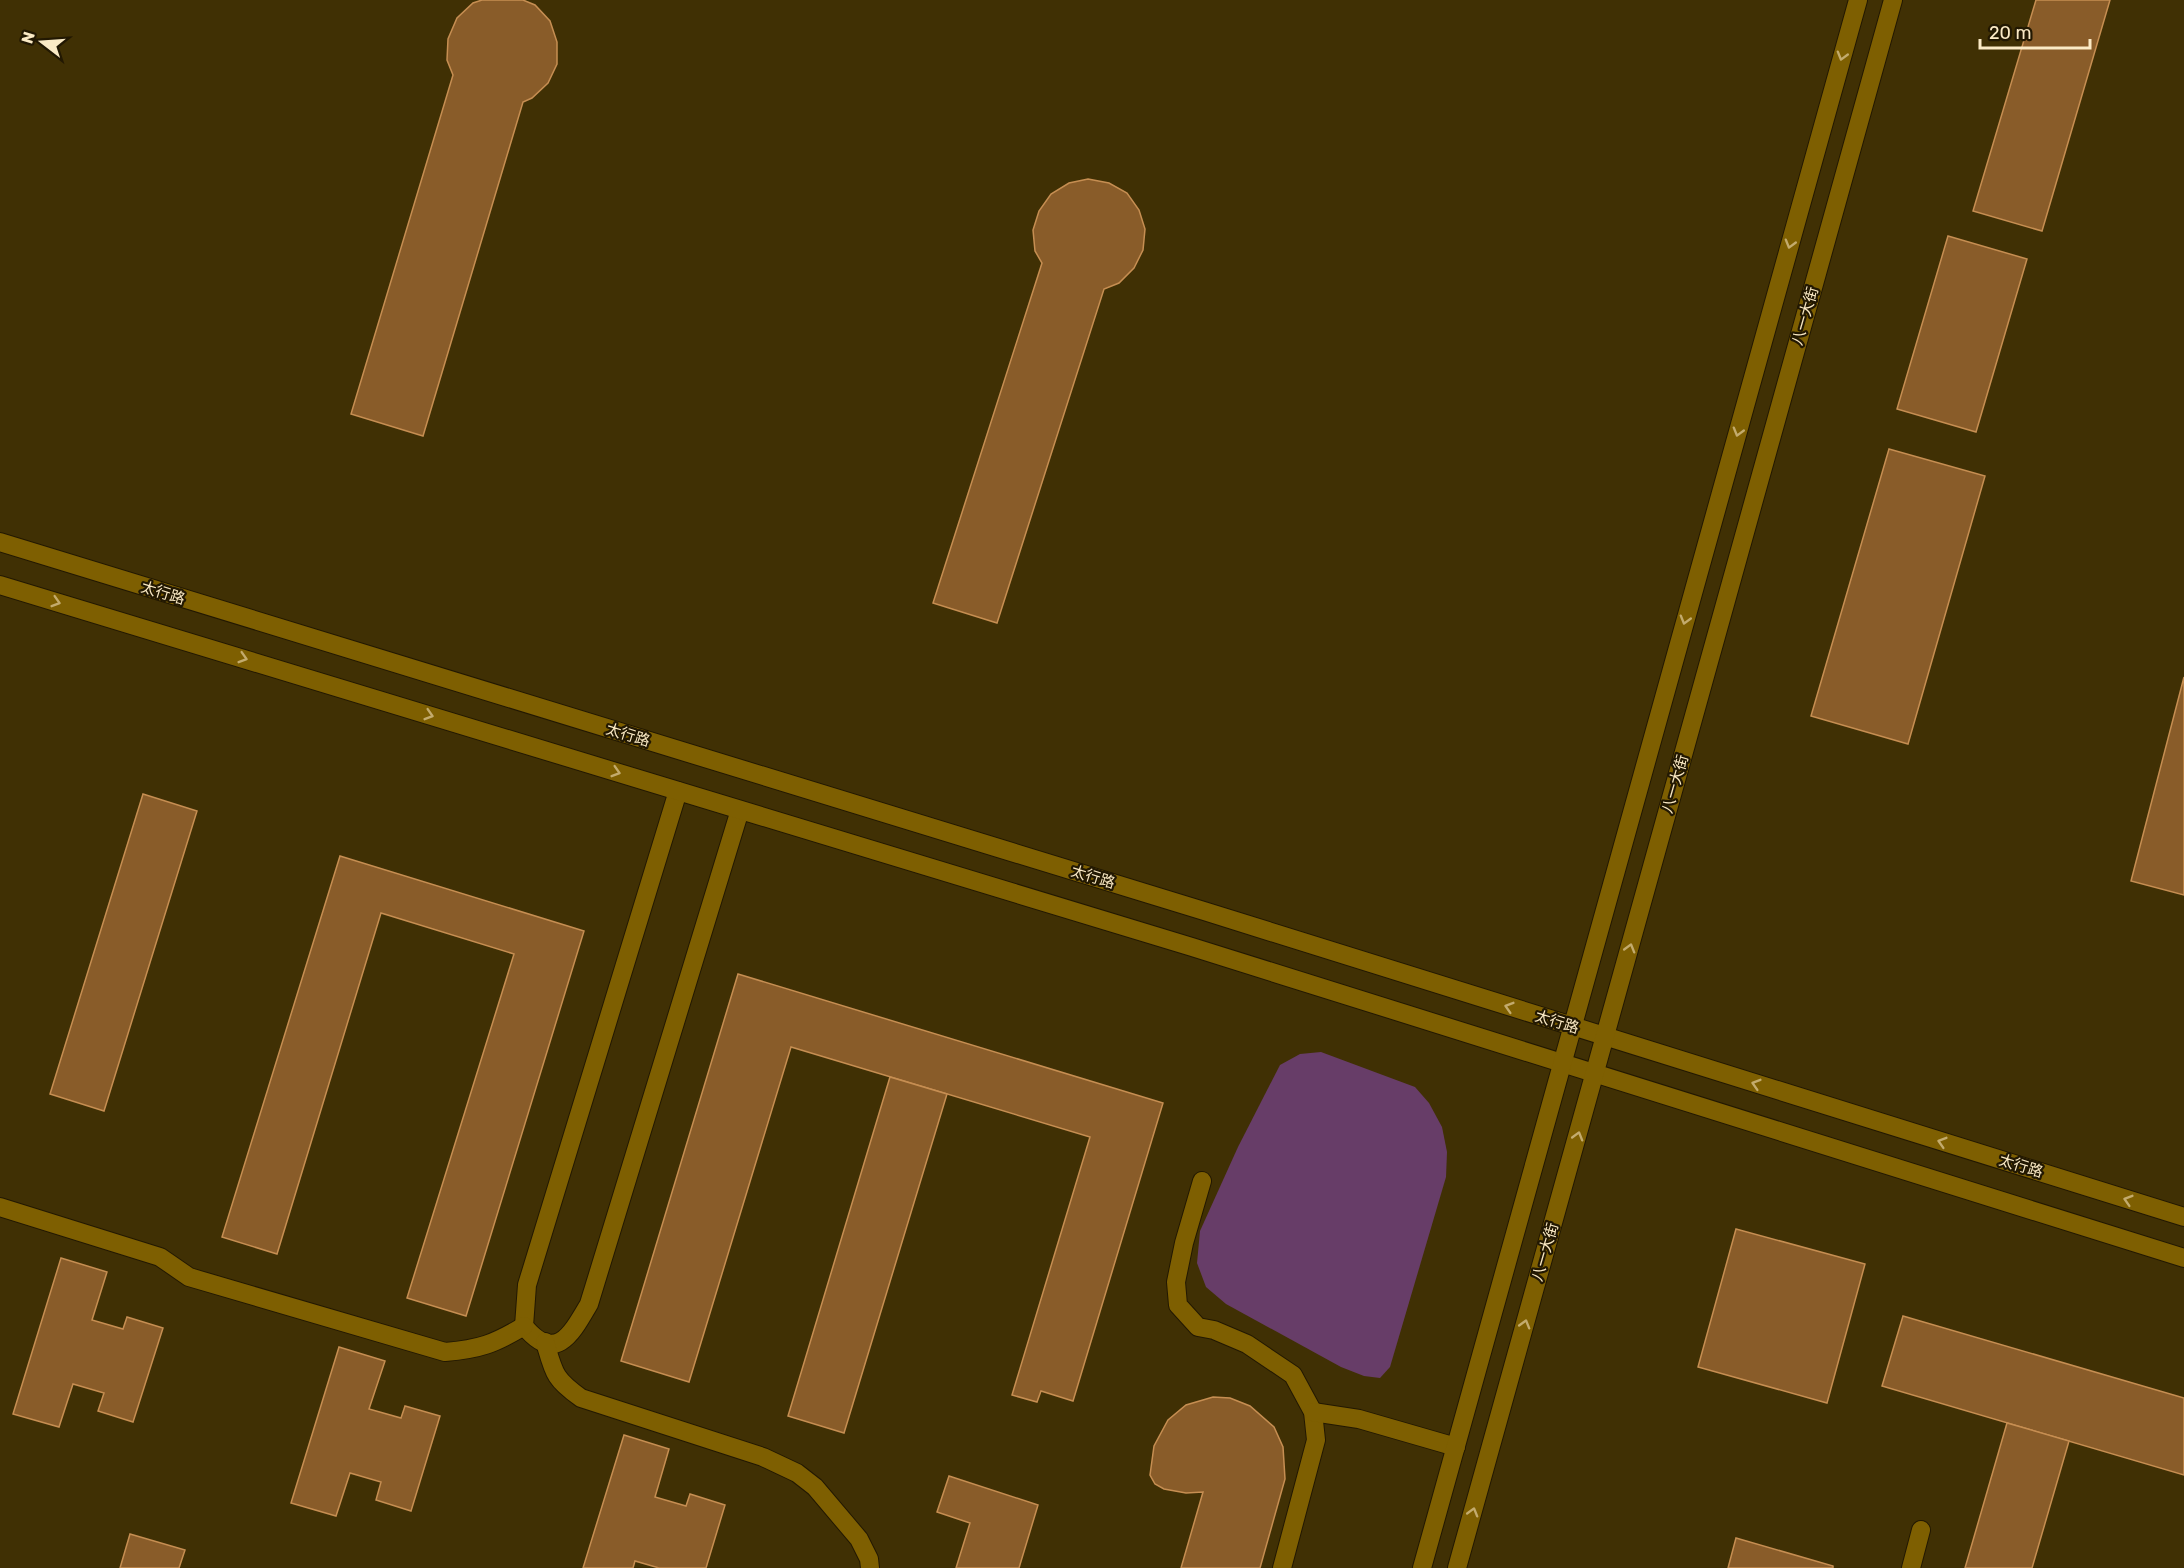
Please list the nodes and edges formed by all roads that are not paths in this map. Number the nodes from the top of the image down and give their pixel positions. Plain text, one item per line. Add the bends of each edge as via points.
1 (1858, 0) edge
2 (1893, 0) edge
3 (0, 542) edge
4 (0, 585) edge
5 (678, 791) junction
6 (740, 810) junction
7 (1572, 1027) junction
8 (1605, 1037) junction
9 (1562, 1064) junction
10 (1595, 1074) junction
11 (1202, 1181) dead end
12 (0, 1208) edge
13 (2184, 1217) edge
14 (2184, 1258) edge
15 (524, 1326) junction
16 (545, 1342) junction
17 (1313, 1412) junction
18 (1456, 1447) junction
19 (1922, 1530) dead end
20 (870, 1568) edge
21 (1282, 1568) edge
22 (1422, 1568) edge
23 (1458, 1568) edge
24 (1911, 1568) edge

1 -> 7 street
8 -> 2 street, 八一大街
7 -> 3 street, 太行路
4 -> 5 street
5 - 6 street
5 - 15 street via 527,1285
6 - 9 street
6 - 16 street via 589,1304 564,1341
7 - 8 street, 太行路
7 - 9 street
8 - 10 street, 八一大街
13 -> 8 street, 太行路
9 - 10 street
9 - 18 street
10 - 14 street
23 -> 10 street, 八一大街
11 - 17 street via 1176,1282 1178,1305 1198,1327 1247,1344 1293,1375
12 - 15 street via 160,1257 189,1278 445,1352 498,1342
15 - 16 street via 534,1338
16 - 20 street via 562,1385 581,1398 763,1457 797,1473 815,1487 859,1539
17 - 18 street via 1359,1419
17 - 21 street via 1316,1440
18 - 22 street
19 - 24 street

